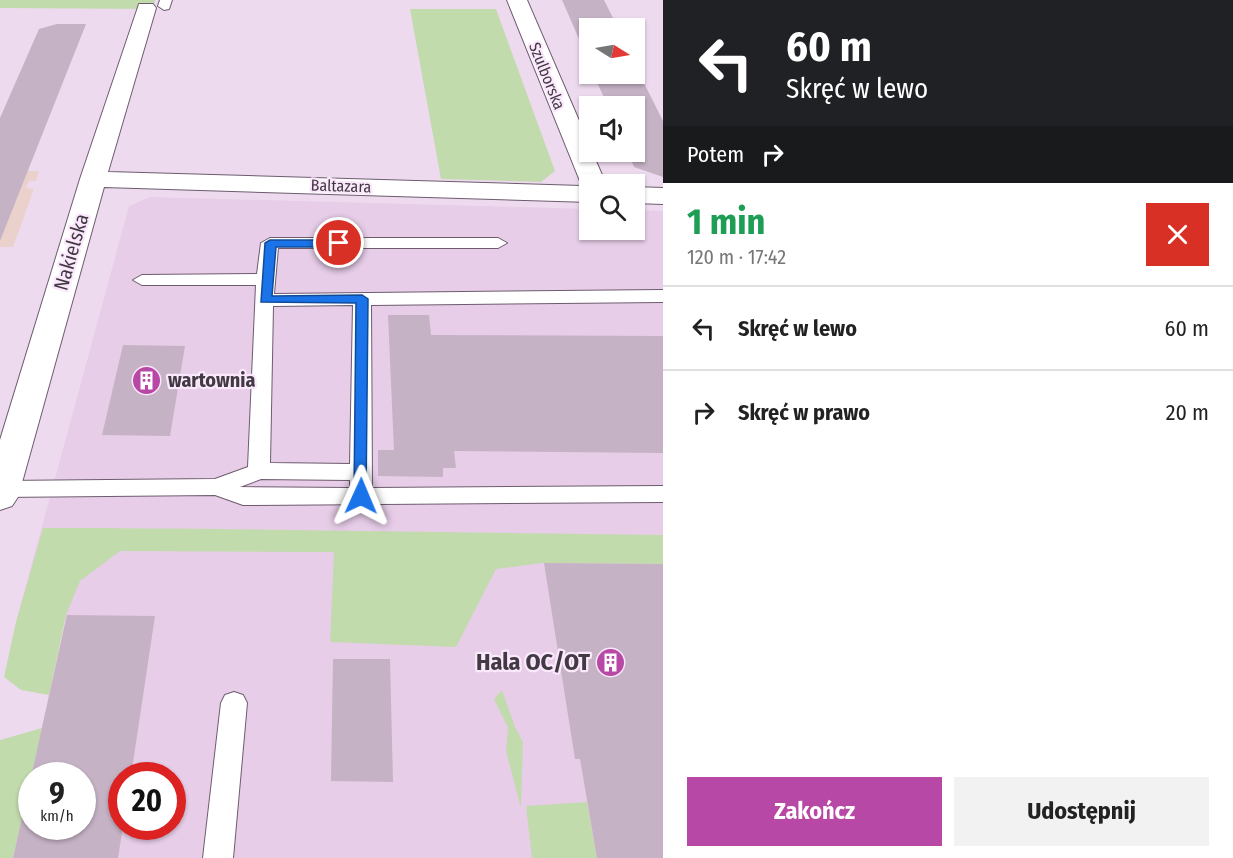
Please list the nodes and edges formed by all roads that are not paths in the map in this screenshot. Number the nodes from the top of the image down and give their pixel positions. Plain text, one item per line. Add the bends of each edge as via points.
1 (517, 0) edge
2 (159, 5) edge
3 (589, 174) edge
4 (93, 179) junction
5 (579, 194) edge
6 (645, 195) edge
7 (663, 196) edge
8 (498, 243) dead end
9 (265, 279) junction
10 (142, 280) dead end
11 (663, 296) edge
12 (362, 299) junction
13 (265, 300) junction
14 (259, 471) junction
15 (361, 472) junction
16 (218, 487) junction
17 (1, 493) edge
18 (663, 494) edge
19 (361, 496) junction
20 (234, 703) dead end
21 (218, 858) edge

1 - 3 street, Szulborska
2 - 4 street, Nakielska
4 - 5 street, Baltazara
4 - 17 street, Nakielska
6 - 7 street
8 - 9 lane via 270,243
9 - 10 lane
9 - 13 lane
11 - 12 lane
12 - 13 lane
12 - 15 lane
13 - 14 lane
14 - 15 lane
14 - 16 lane
15 - 19 lane
16 - 17 lane
16 - 19 lane via 243,497
18 - 19 lane
20 - 21 lane

